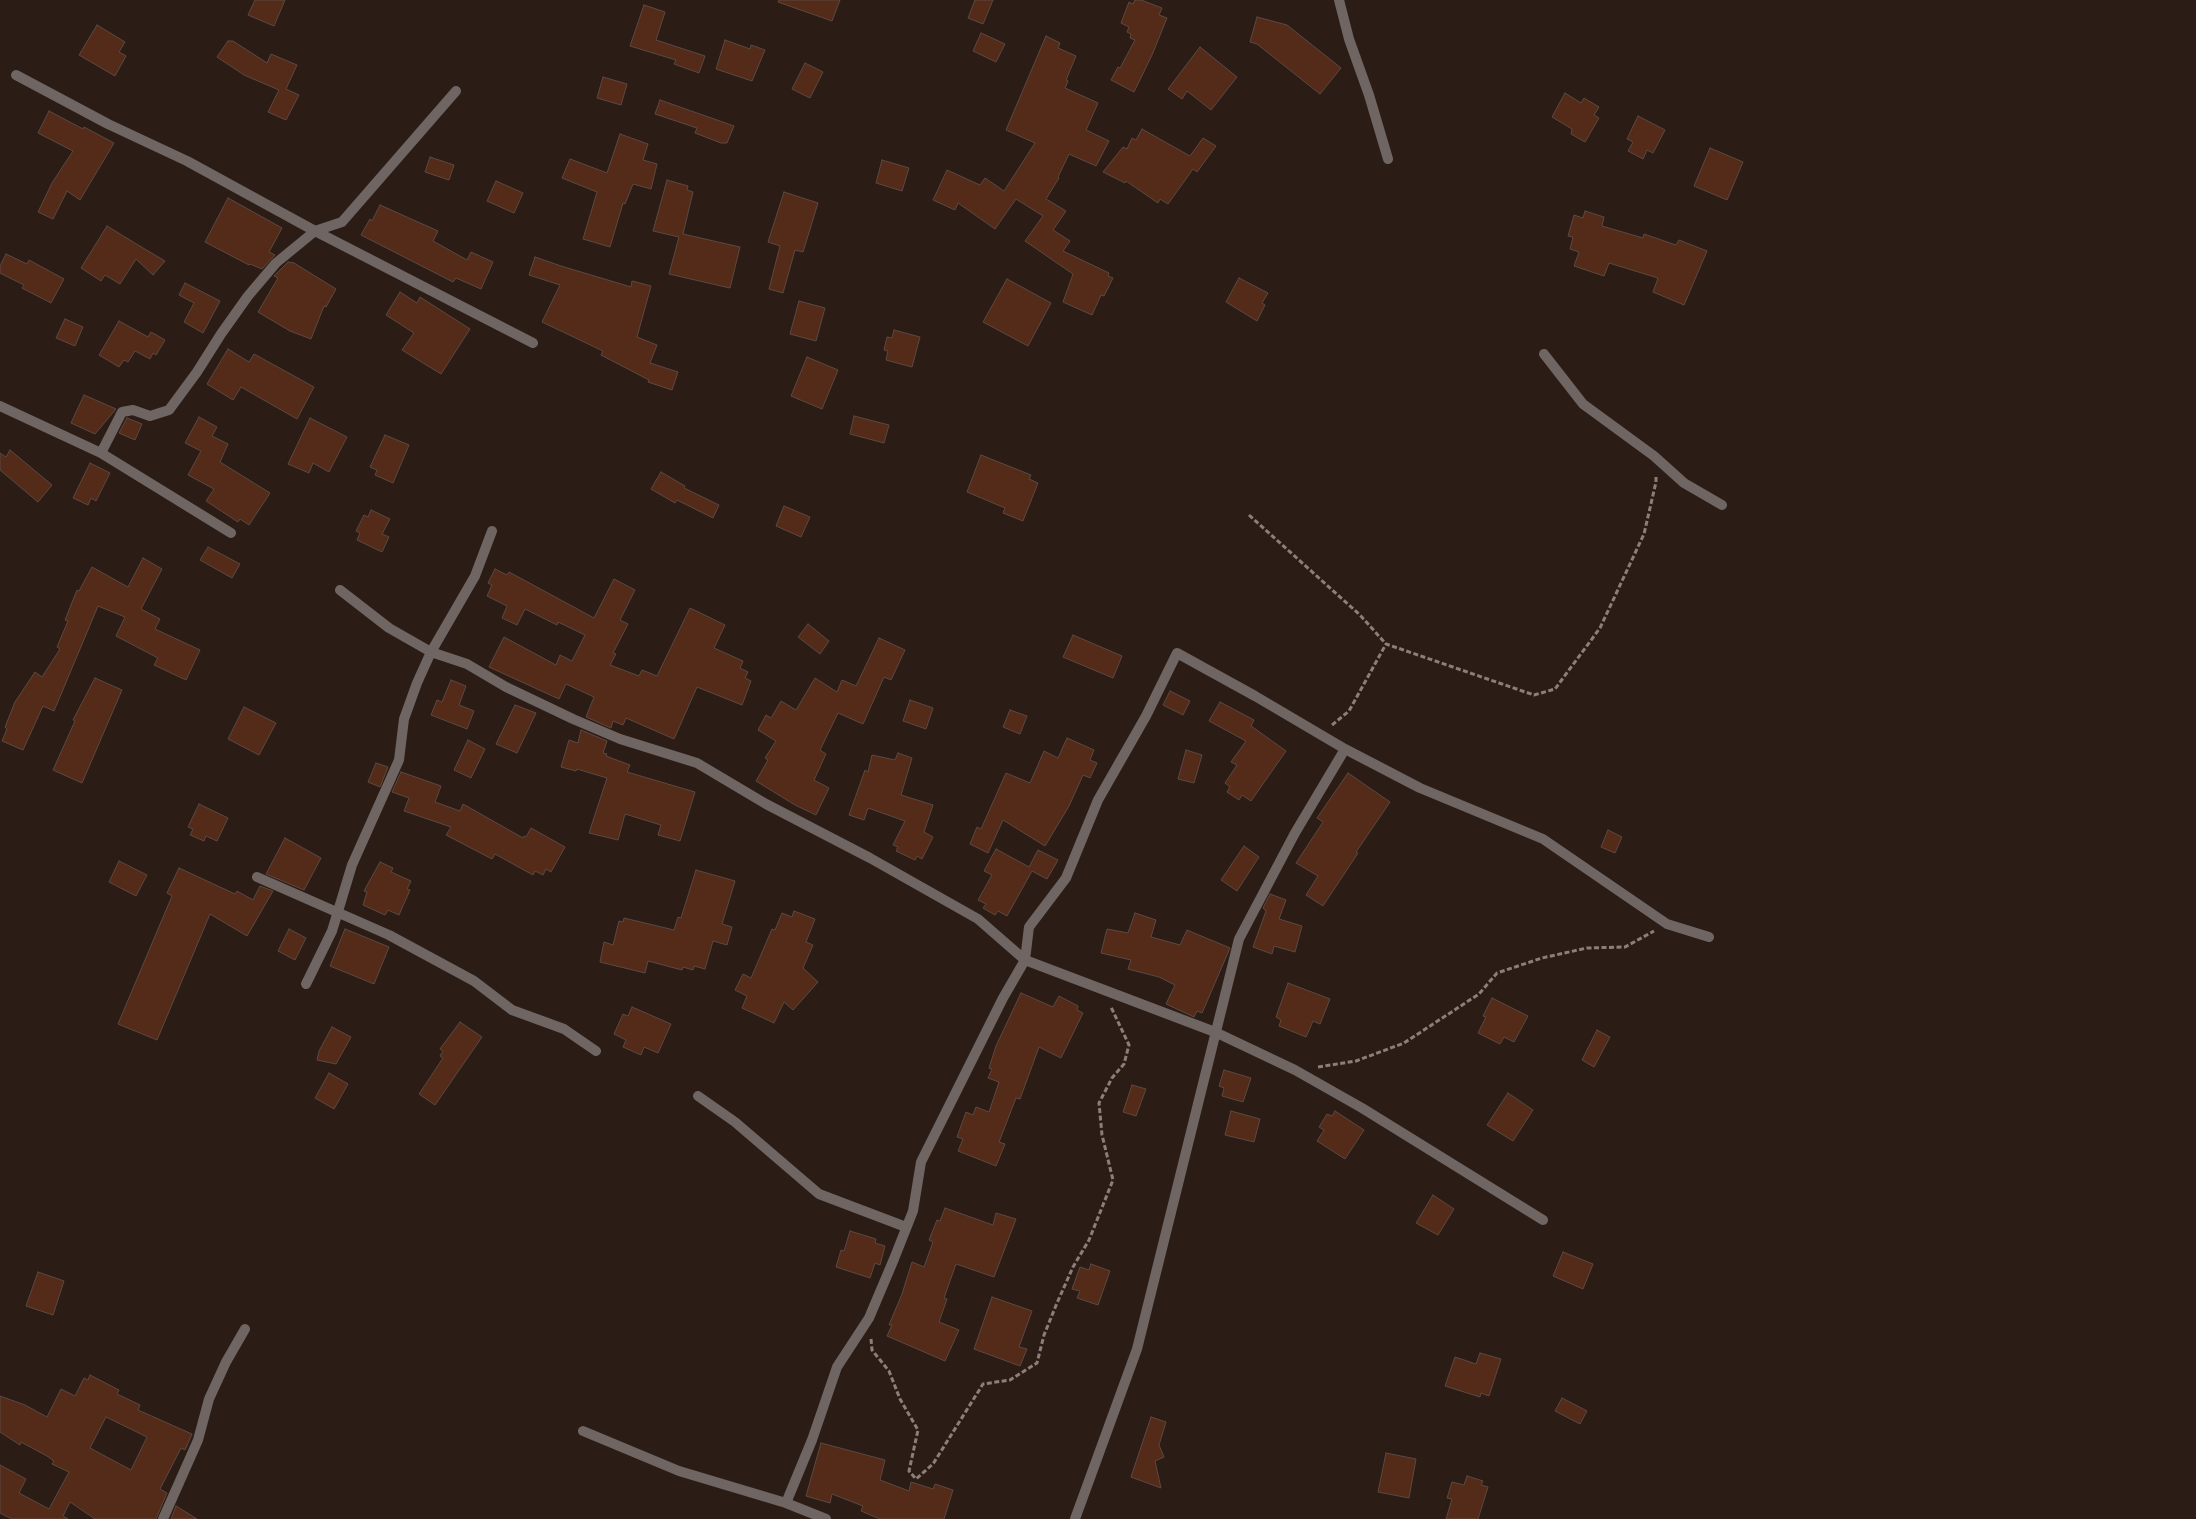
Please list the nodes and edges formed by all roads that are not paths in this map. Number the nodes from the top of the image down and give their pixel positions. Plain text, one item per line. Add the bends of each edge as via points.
1 (1339, 0) edge
2 (16, 75) dead end
3 (456, 91) dead end
4 (1388, 159) dead end
5 (315, 231) junction
6 (533, 343) dead end
7 (1544, 354) dead end
8 (0, 406) edge
9 (101, 453) junction
10 (1722, 505) dead end
11 (492, 530) dead end
12 (231, 533) dead end
13 (340, 590) dead end
14 (431, 652) junction
15 (1345, 750) junction
16 (258, 877) dead end
17 (337, 914) junction
18 (1709, 937) dead end
19 (1025, 960) junction
20 (306, 984) dead end
21 (1215, 1032) junction
22 (596, 1051) dead end
23 (698, 1096) dead end
24 (1543, 1220) dead end
25 (906, 1227) junction
26 (245, 1329) dead end
27 (583, 1431) dead end
28 (786, 1503) junction
29 (163, 1519) edge
30 (826, 1519) edge
31 (1075, 1519) edge

1 - 4 street
2 - 5 street via 187,161
3 - 5 street via 342,222
5 - 6 street
5 - 9 street via 276,263 248,296 169,410 150,416 133,410 122,412
7 - 10 street via 1583,404 1654,456 1684,483
8 - 9 street
9 - 12 street
11 - 14 street via 475,576
13 - 14 street via 389,628
14 - 17 street via 404,719 399,760 352,865
14 - 19 street via 467,664 506,687 612,736 696,763 978,920
15 - 18 street via 1420,788 1543,839 1667,924
15 - 19 street via 1177,653 1146,716 1098,800 1066,878 1030,927
15 - 21 street via 1295,833 1239,939
16 - 17 street
17 - 20 street
17 - 22 street via 389,935 474,981 512,1010 564,1029
19 - 21 street
19 - 25 street via 921,1162 913,1211
21 - 24 street via 1295,1070 1362,1108
21 - 31 street via 1137,1349
23 - 25 street via 735,1122 819,1194
25 - 28 street via 869,1318 837,1367
26 - 29 street via 209,1399 198,1440
27 - 28 street via 679,1471
28 - 30 street

